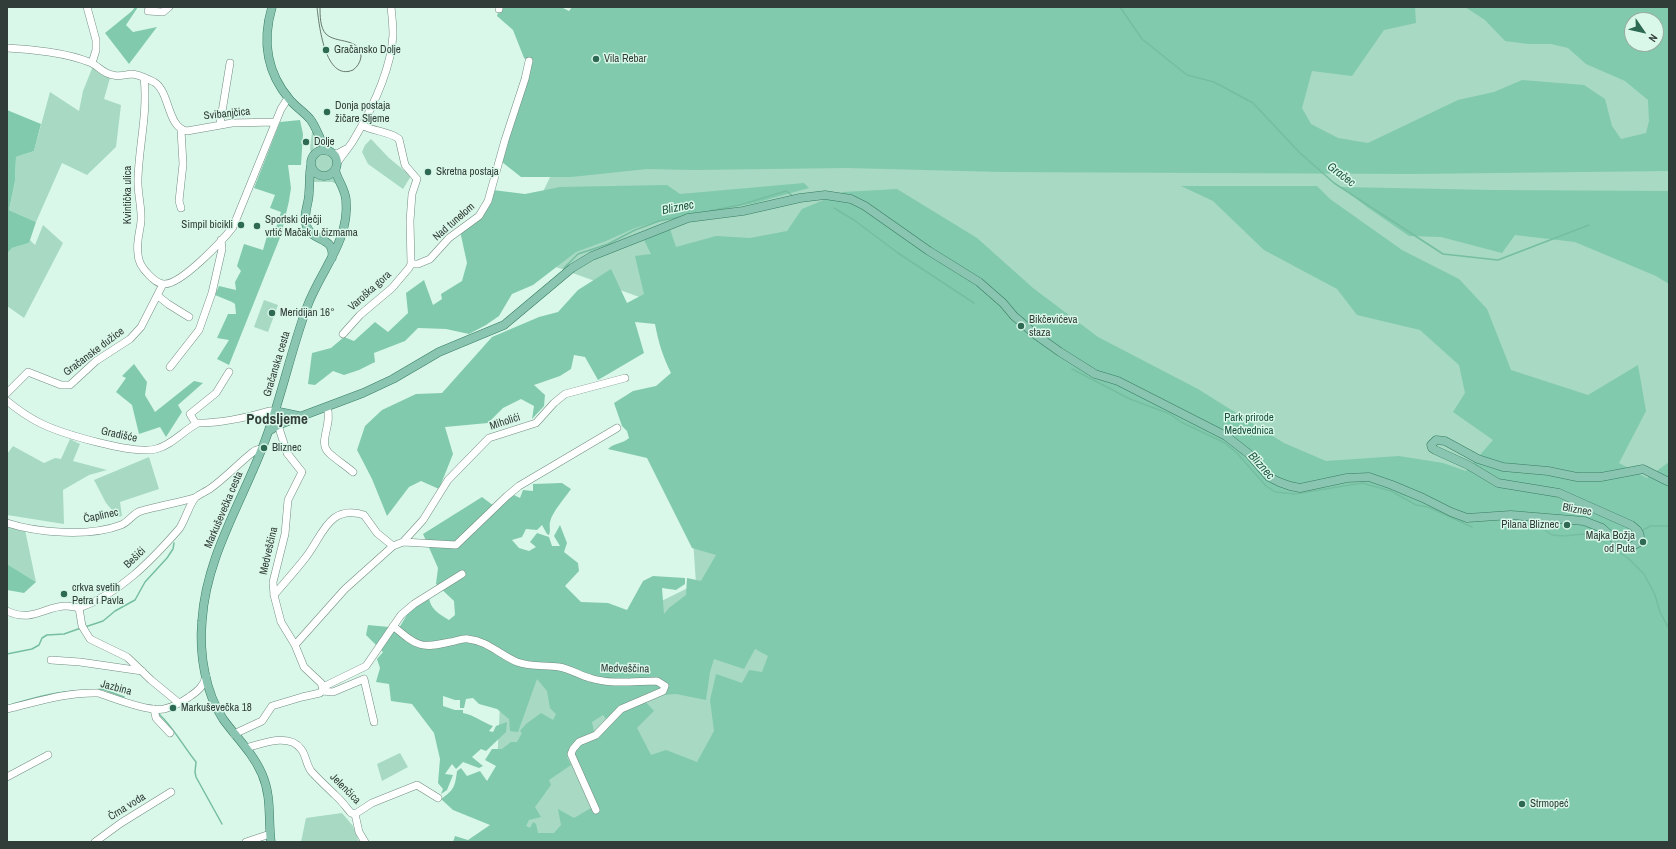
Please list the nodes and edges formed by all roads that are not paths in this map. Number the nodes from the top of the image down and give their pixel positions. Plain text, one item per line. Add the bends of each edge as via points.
1 (87, 7) edge
2 (169, 7) edge
3 (272, 7) edge
4 (391, 7) edge
5 (148, 11) dead end
6 (7, 48) edge
7 (529, 61) dead end
8 (92, 63) junction
9 (230, 63) dead end
10 (144, 78) junction
11 (288, 98) junction
12 (275, 122) junction
13 (220, 124) junction
14 (362, 125) junction
15 (181, 130) junction
16 (318, 135) junction
17 (348, 148) junction
18 (330, 152) junction
19 (315, 153) junction
20 (311, 165) junction
21 (336, 166) junction
22 (181, 208) dead end
23 (221, 240) junction
24 (340, 241) junction
25 (327, 243) junction
26 (332, 259) junction
27 (411, 264) junction
28 (163, 284) junction
29 (158, 296) junction
30 (189, 318) dead end
31 (344, 334) dead end
32 (170, 367) dead end
33 (229, 372) dead end
34 (625, 378) dead end
35 (7, 392) edge
36 (7, 401) edge
37 (327, 407) junction
38 (275, 411) junction
39 (303, 416) junction
40 (196, 424) junction
41 (278, 425) junction
42 (617, 428) dead end
43 (269, 431) junction
44 (262, 449) junction
45 (353, 472) dead end
46 (1669, 482) edge
47 (194, 498) junction
48 (7, 522) edge
49 (403, 542) junction
50 (393, 546) junction
51 (462, 574) dead end
52 (274, 595) junction
53 (79, 608) junction
54 (7, 611) edge
55 (393, 626) junction
56 (295, 645) junction
57 (50, 660) dead end
58 (142, 670) junction
59 (206, 676) junction
60 (323, 689) junction
61 (198, 690) junction
62 (211, 694) junction
63 (179, 703) junction
64 (7, 709) edge
65 (154, 709) junction
66 (374, 722) dead end
67 (170, 733) dead end
68 (234, 734) junction
69 (246, 748) junction
70 (48, 755) dead end
71 (7, 777) edge
72 (171, 792) dead end
73 (438, 798) dead end
74 (596, 810) dead end
75 (355, 814) junction
76 (268, 839) edge
77 (95, 842) edge
78 (246, 842) edge
79 (365, 842) edge

1 - 8 street via 96,40
2 - 5 street via 163,12
3 - 11 main road via 266,33 267,52 272,72
4 - 14 street via 393,35 390,55
6 - 8 street
7 - 27 street, Nad tunelom via 485,209 450,238 430,259
8 - 10 street via 111,75 132,74
9 - 13 street
10 - 15 street via 160,87 168,109
10 - 28 street, Kvintička ulica via 145,107 138,180 141,220 137,242 138,255 139,262 147,273
11 - 12 street
11 - 16 main road via 314,124
12 - 13 street, Svibanjčica
12 - 23 street via 233,227
13 - 15 street, Svibanjčica
14 - 17 street
14 - 27 street via 399,139 405,165 417,179 412,194 410,221
15 - 22 street
16 - 18 main road
16 - 19 main road
17 - 18 street via 340,153
17 - 21 street
18 - 19 main road via 324,150
18 - 21 main road via 336,159
19 - 20 main road
20 - 21 main road via 321,176 329,175
20 - 25 main road via 306,225 314,236
21 - 24 main road, Gračanska cesta via 346,201
23 - 28 street via 189,272
23 - 32 street via 212,293 199,330
24 - 25 main road
24 - 26 main road, Gračanska cesta
25 - 26 main road via 332,250
26 - 38 main road, Gračanska cesta via 308,305
27 - 31 street, Varoška gora via 400,280 360,315
28 - 29 street, Gračanske dužice
29 - 30 street
29 - 35 street, Gračanske dužice via 141,326 130,339 96,361 70,385 61,385 28,372
33 - 40 street via 216,393 190,414
34 - 49 street, Miholići via 565,394 536,423 489,438 448,480 423,520
36 - 40 street, Gradišće via 41,424 132,450 157,449
37 - 39 main road, Bliznec
37 - 45 street via 329,419 325,447
37 - 46 main road, Bliznec via 393,379 438,352 504,325 572,268 592,256 688,218 743,211 824,194 851,199 864,206 979,282 1014,316 1060,352 1095,374 1118,381 1233,440 1270,477 1290,486 1300,488 1347,478 1369,477 1467,518 1511,515 1584,521 1606,531 1619,543 1630,547 1639,541 1639,532 1622,520 1559,493 1492,481 1468,465 1435,450 1431,445 1436,440 1445,441 1478,459 1503,466 1577,477 1601,477 1643,469
38 - 39 main road, Bliznec
38 - 40 street via 232,421
38 - 43 main road, Markuševečka cesta
39 - 41 main road, Bliznec
41 - 43 main road, Bliznec
41 - 52 street, Medveščina via 287,453 302,472 288,500 285,534 273,582
42 - 49 street, Miholići via 519,486 456,545
43 - 44 main road, Markuševečka cesta
44 - 47 street via 256,450 212,488
44 - 59 main road, Markuševečka cesta via 219,546 206,591 201,634
47 - 48 street, Čaplinec via 139,511 122,525 97,531 33,529
47 - 53 street, Bešići via 186,519 147,564 104,597
49 - 50 street, Miholići
50 - 52 street, Medveščina via 377,533 364,515 347,512 328,522 306,557
50 - 56 street, Miholići via 344,589
51 - 55 street via 414,604
52 - 56 street, Medveščina via 281,622
53 - 54 street via 67,606 17,616
53 - 58 street via 83,628 90,639 127,656
55 - 60 street via 366,666
55 - 74 street, Medveščina via 410,641 419,645 428,646 467,638 488,644 517,662 573,670 591,679 662,683 665,686 663,691 621,709 596,735 579,742 573,749 571,754
56 - 60 street, Medveščina via 304,666 321,683
57 - 58 street
58 - 63 street
59 - 61 street, Jazbina
59 - 62 main road, Markuševečka cesta
60 - 66 street via 333,692 364,679
60 - 68 street via 320,693 272,706 262,721
61 - 62 street
61 - 63 street, Jazbina
62 - 68 main road, Markuševečka cesta
63 - 65 street, Jazbina via 165,709
64 - 65 street, Jazbina via 62,696 92,693
65 - 67 street via 156,718
68 - 69 main road, Markuševečka cesta
69 - 75 street, Jelenčica via 275,740 297,745 311,770 351,813
69 - 76 main road, Markuševečka cesta via 266,785 270,803
70 - 71 street
72 - 77 street, Črna voda
73 - 75 street, Jelenčica via 417,785 372,802
75 - 79 street via 359,832
76 - 78 street

